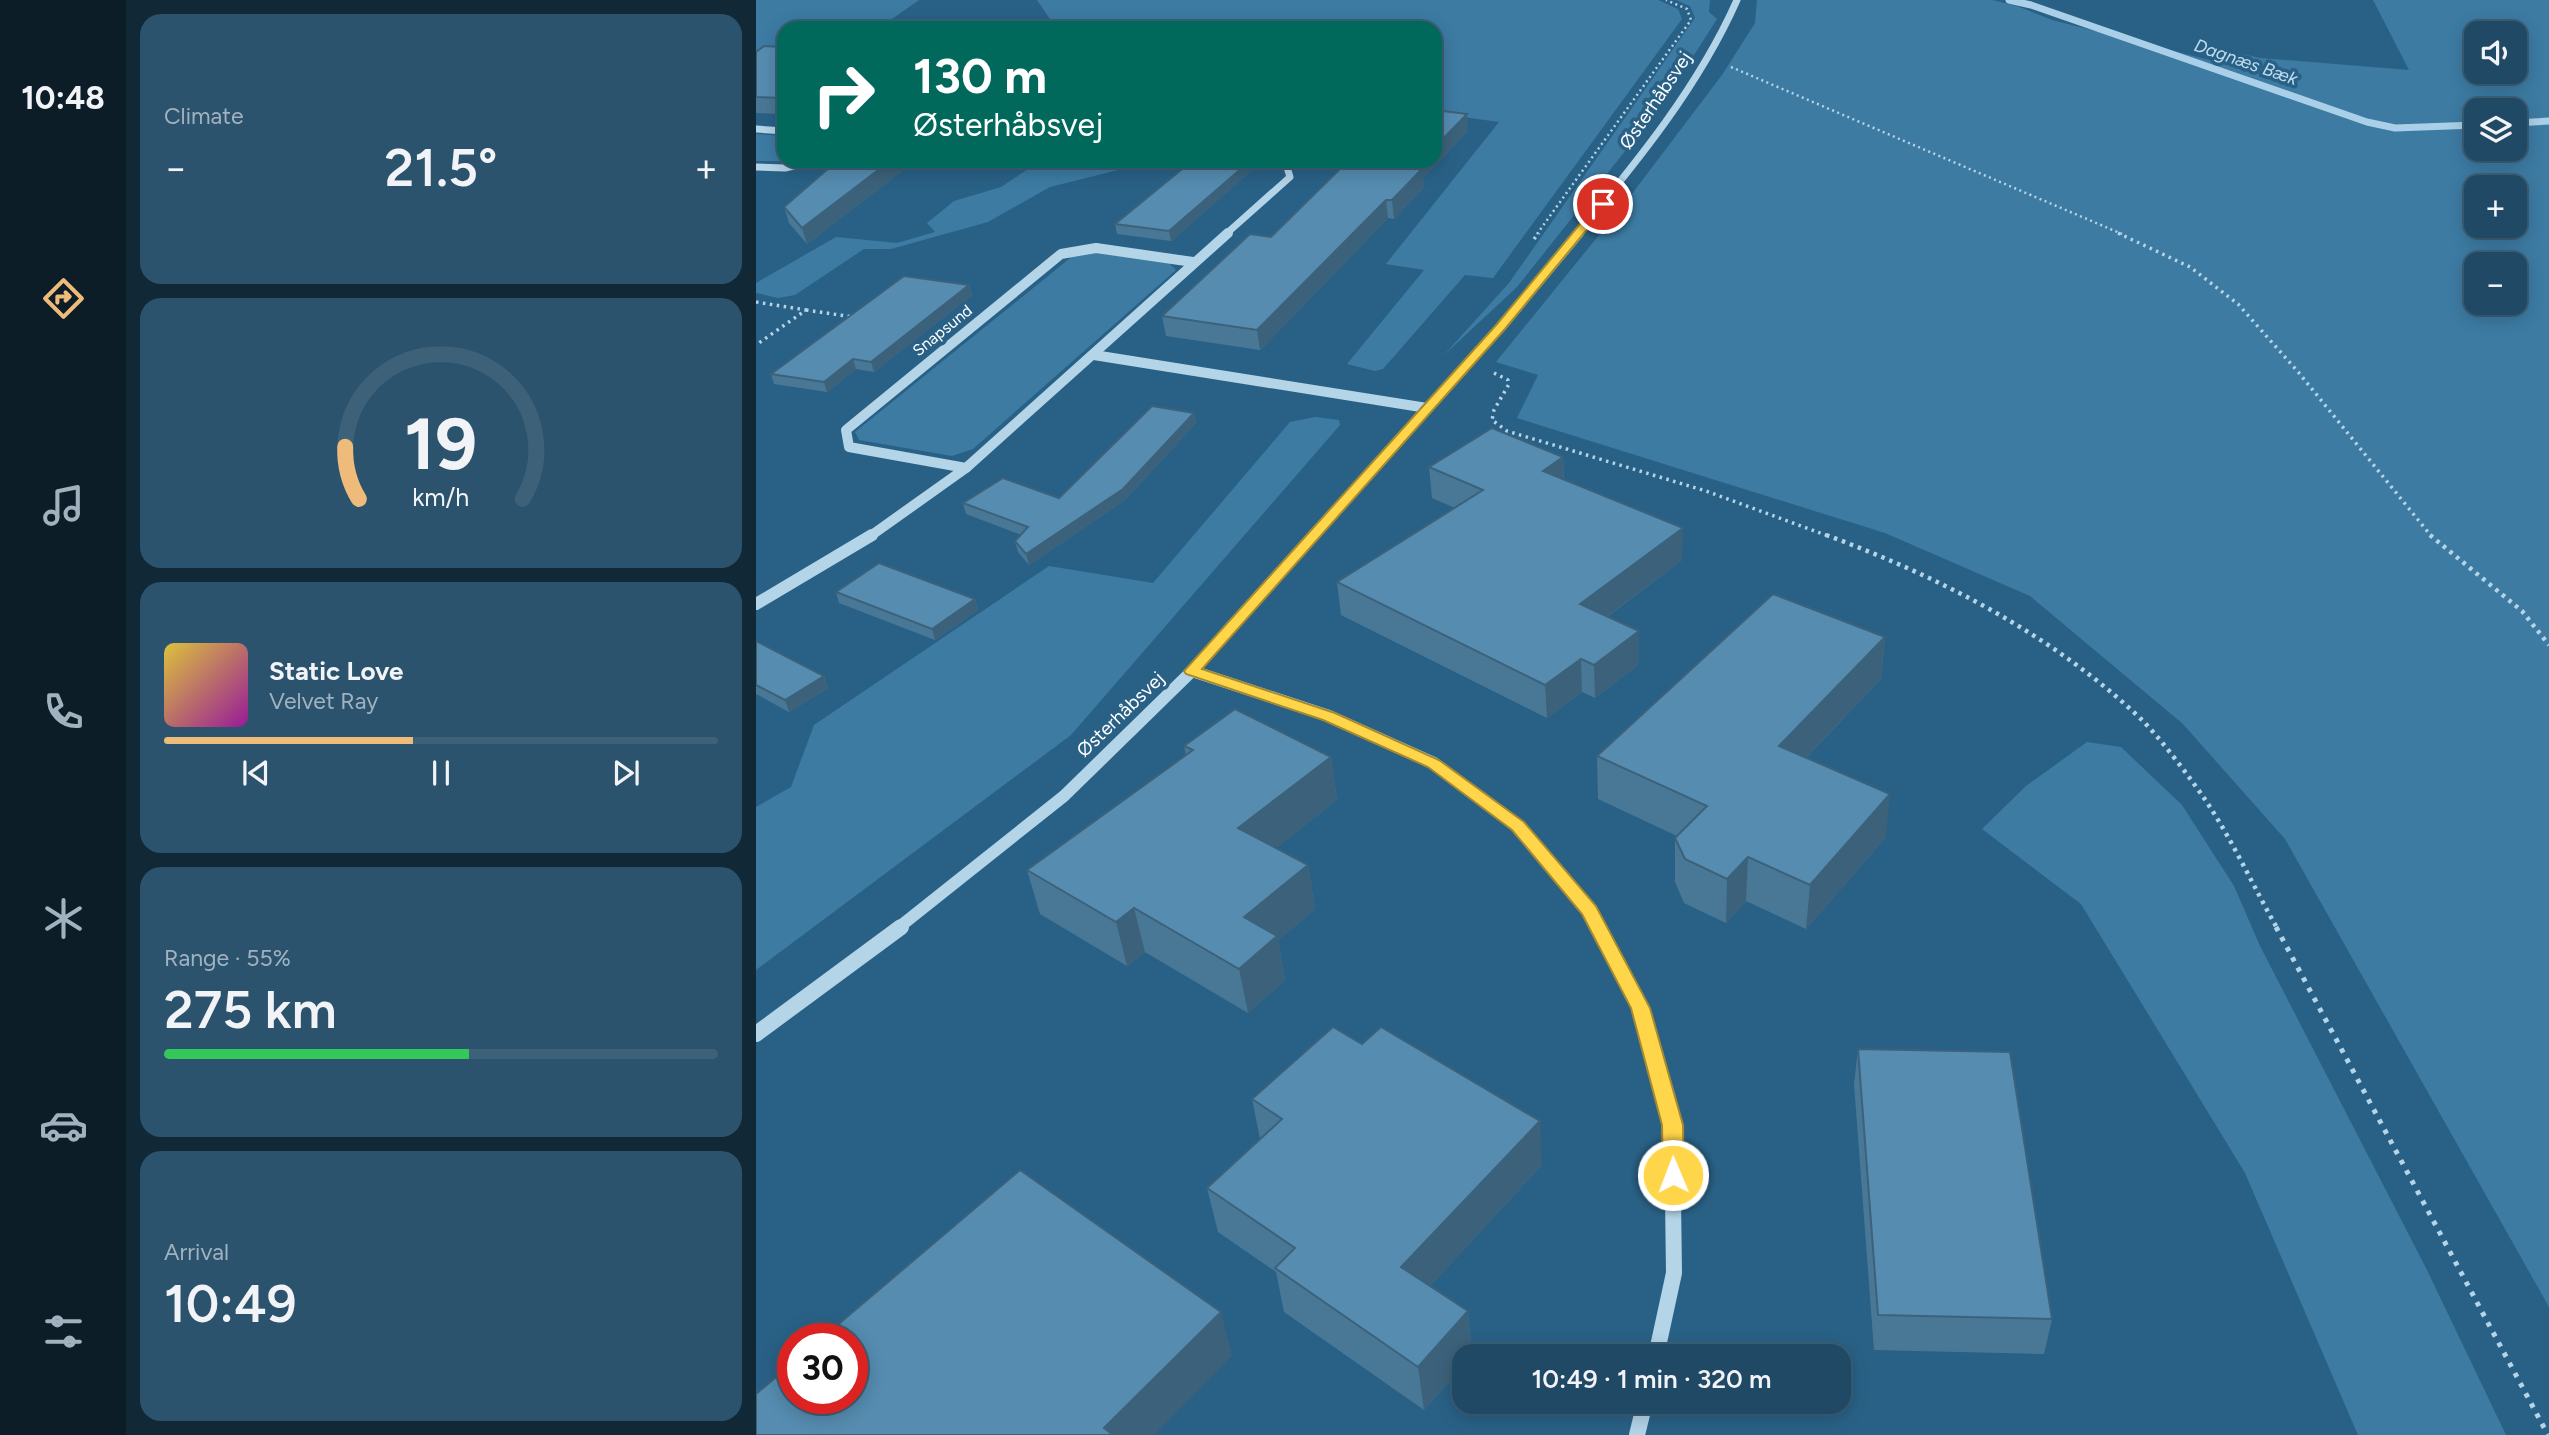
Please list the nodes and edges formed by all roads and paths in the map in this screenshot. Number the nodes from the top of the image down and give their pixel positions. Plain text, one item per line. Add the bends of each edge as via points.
1 (1666, 0) edge
2 (1737, 0) edge
3 (1707, 57) junction
4 (756, 129) edge
5 (777, 130) edge
6 (756, 167) edge
7 (777, 168) edge
8 (1287, 168) edge
9 (1531, 244) dead end
10 (1193, 262) junction
11 (756, 302) edge
12 (806, 310) junction
13 (858, 317) edge
14 (756, 345) edge
15 (1094, 355) junction
16 (1464, 368) junction
17 (1427, 408) junction
18 (966, 468) junction
19 (756, 604) edge
20 (2549, 645) edge
21 (1192, 671) junction
22 (756, 1034) edge
23 (1659, 1344) edge
24 (1642, 1414) edge
25 (1637, 1435) edge
26 (2548, 1435) edge

1 - 9 path via 1687,9 1690,20
2 - 3 street, Østerhåbsvej
3 - 16 street, Østerhåbsvej via 1636,163
3 - 20 path via 2090,219 2190,267 2218,286 2299,373 2430,536 2522,611
4 - 5 street
6 - 7 street
8 - 10 street via 1290,177
10 - 15 street
10 - 18 street, Snapsund via 1096,248 1061,254 846,430 849,447
11 - 12 path
12 - 13 path
12 - 14 path
15 - 17 street
15 - 18 street
16 - 17 street, Østerhåbsvej
16 - 26 path via 1508,380 1492,420 1507,431 1706,491 1936,581 2080,667 2143,721 2205,799
17 - 21 street, Østerhåbsvej
18 - 19 street via 869,539
21 - 22 street, Østerhåbsvej via 1063,796 988,859
21 - 23 street via 1329,716 1434,764 1518,826 1589,911 1641,1008 1672,1125 1674,1273
24 - 25 street

